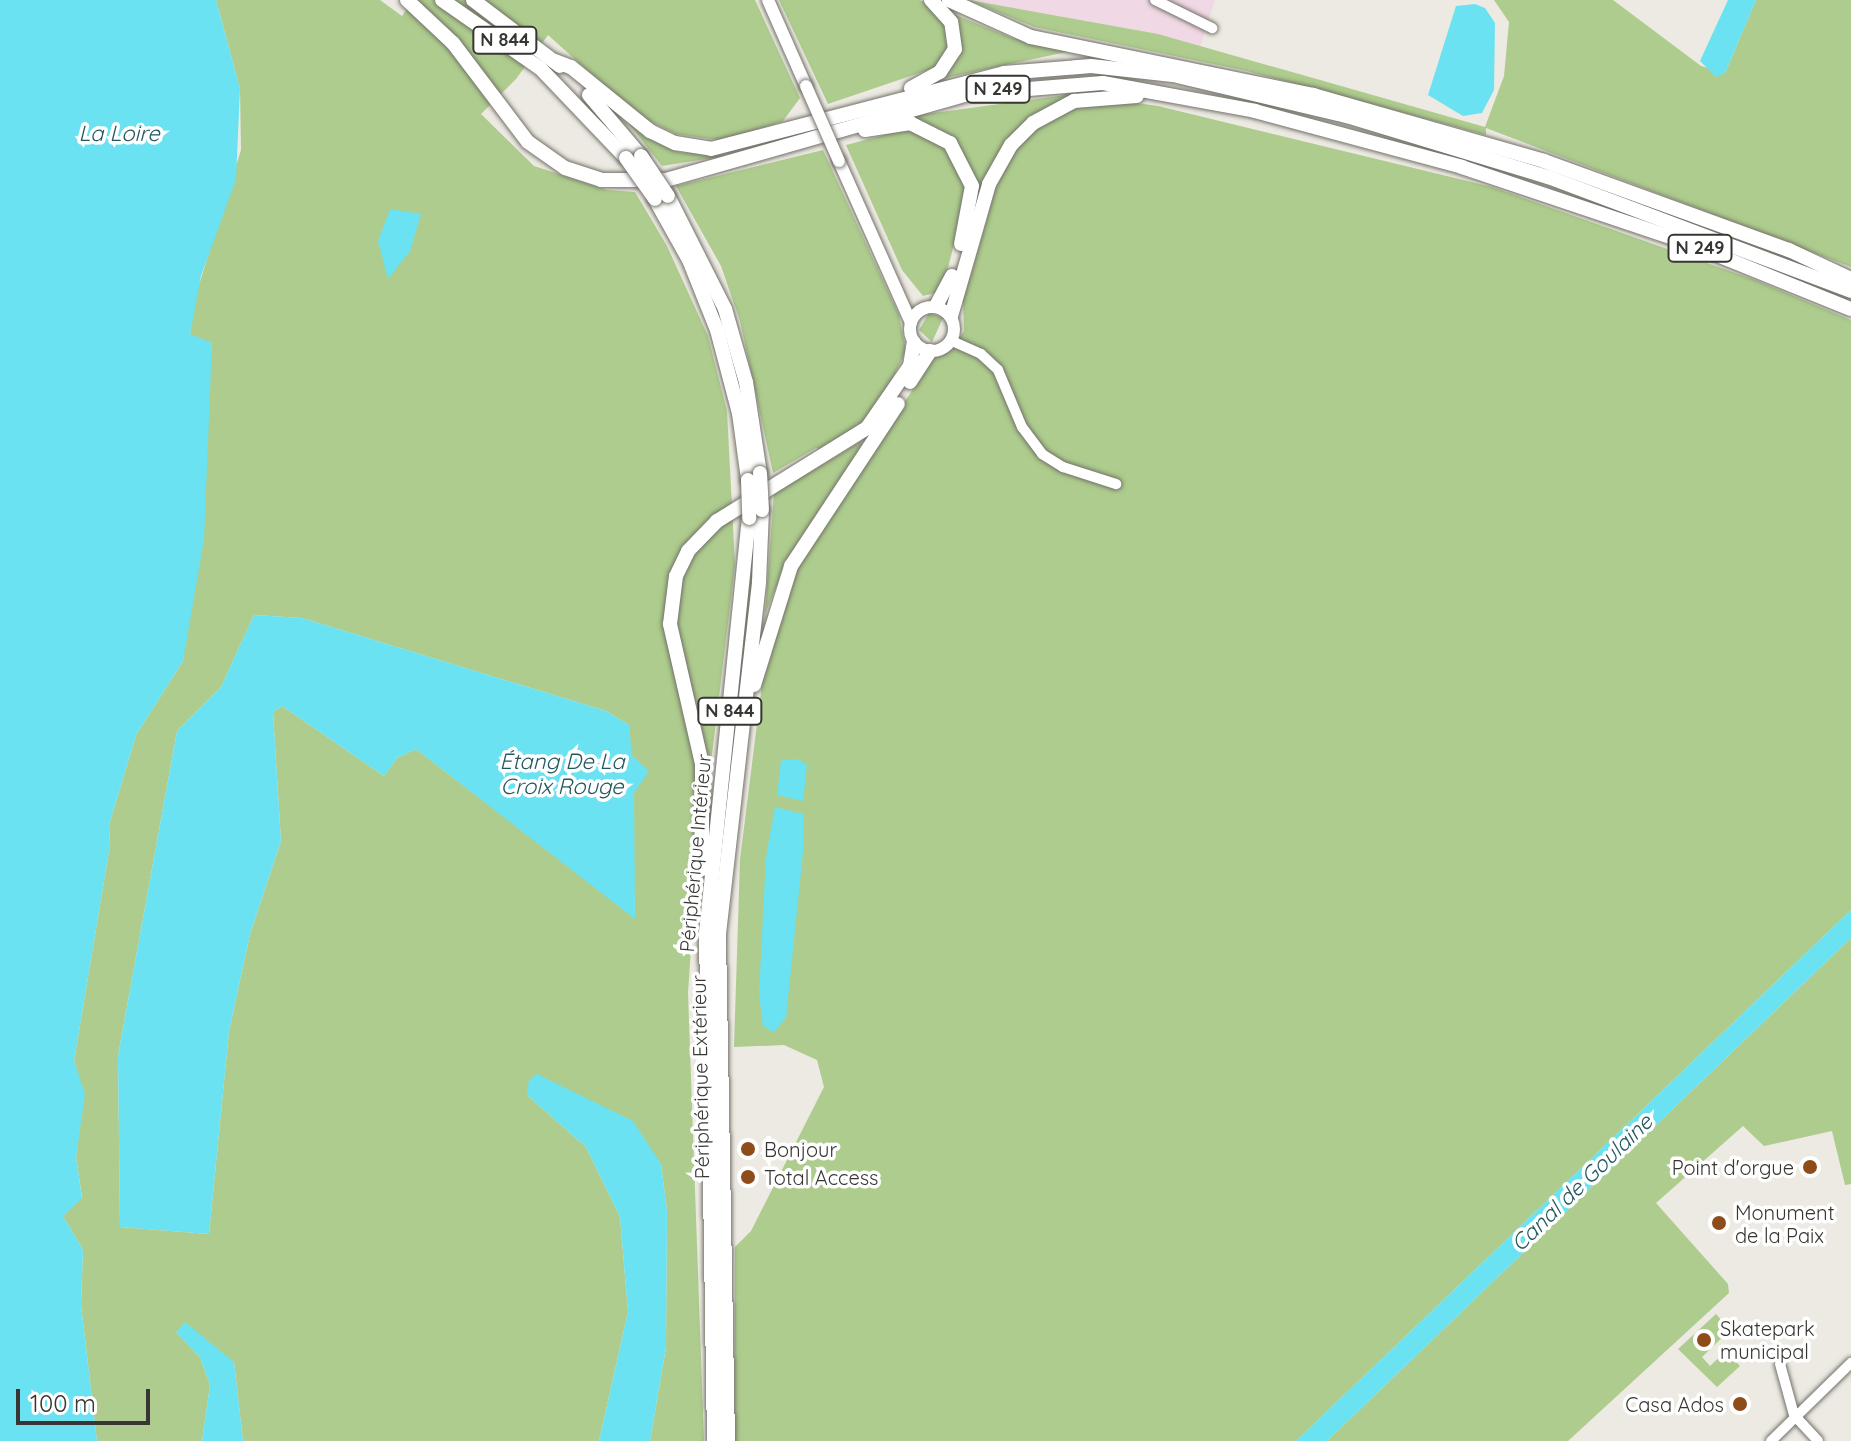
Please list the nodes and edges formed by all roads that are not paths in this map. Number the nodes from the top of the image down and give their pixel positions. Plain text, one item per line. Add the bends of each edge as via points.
1 (407, 0) edge
2 (442, 0) edge
3 (473, 0) edge
4 (768, 0) edge
5 (931, 0) edge
6 (949, 0) edge
7 (1155, 0) edge
8 (1212, 28) dead end
9 (570, 79) junction
10 (1199, 99) junction
11 (809, 125) junction
12 (802, 141) junction
13 (892, 278) junction
14 (1851, 279) edge
15 (1851, 291) edge
16 (928, 308) junction
17 (1851, 309) edge
18 (951, 316) junction
19 (911, 323) junction
20 (952, 341) junction
21 (914, 342) junction
22 (930, 351) junction
23 (1116, 484) dead end
24 (755, 514) junction
25 (738, 746) junction
26 (707, 904) junction
27 (1780, 1364) dead end
28 (1850, 1365) edge
29 (1794, 1415) junction
30 (714, 1441) edge
31 (728, 1441) edge
32 (1771, 1441) edge
33 (1818, 1441) edge

1 - 12 highway, N 249 via 453,43 510,124 551,159 601,180 647,182
2 - 9 highway, N 844
3 - 9 highway, N 844 via 555,61
4 - 13 main road, bridge
5 - 11 highway via 955,31 948,64 920,84
6 - 14 highway via 1031,37 1266,84 1529,157 1789,250
7 - 8 street
9 - 11 highway, N 249 via 638,124 689,147 722,149
9 - 24 highway, Périphérique Intérieur / N 844, bridge via 661,198 725,309 749,394
10 - 12 highway, N 249 via 1103,83 1007,88 925,104
10 - 17 highway, N 249 via 1372,142 1547,194
10 - 18 highway via 1183,103 1121,95 1089,97 1033,123 1004,155 989,184
11 - 15 highway, N 249 via 1004,73 1091,66 1162,73 1431,140 1676,222
12 - 16 highway via 899,123 931,130 950,143 969,174 972,197 948,287
13 - 16 main road
13 - 19 main road
16 - 18 main road
16 - 19 main road
18 - 20 main road
19 - 21 main road
20 - 22 main road
20 - 23 street via 981,354 998,370 1022,427 1042,454 1063,467
21 - 22 main road
21 - 26 highway via 910,366 867,428 717,521 688,551 676,576 670,624 702,764 702,888
22 - 25 highway via 791,566 761,652 747,733
24 - 25 highway, Périphérique Extérieur / N 844 via 759,582
24 - 26 highway, Périphérique Intérieur / N 844
25 - 31 highway, Périphérique Extérieur / N 844 via 721,904 718,996
26 - 30 highway, Périphérique Intérieur / N 844
27 - 29 street
28 - 29 street
29 - 32 street
29 - 33 street

